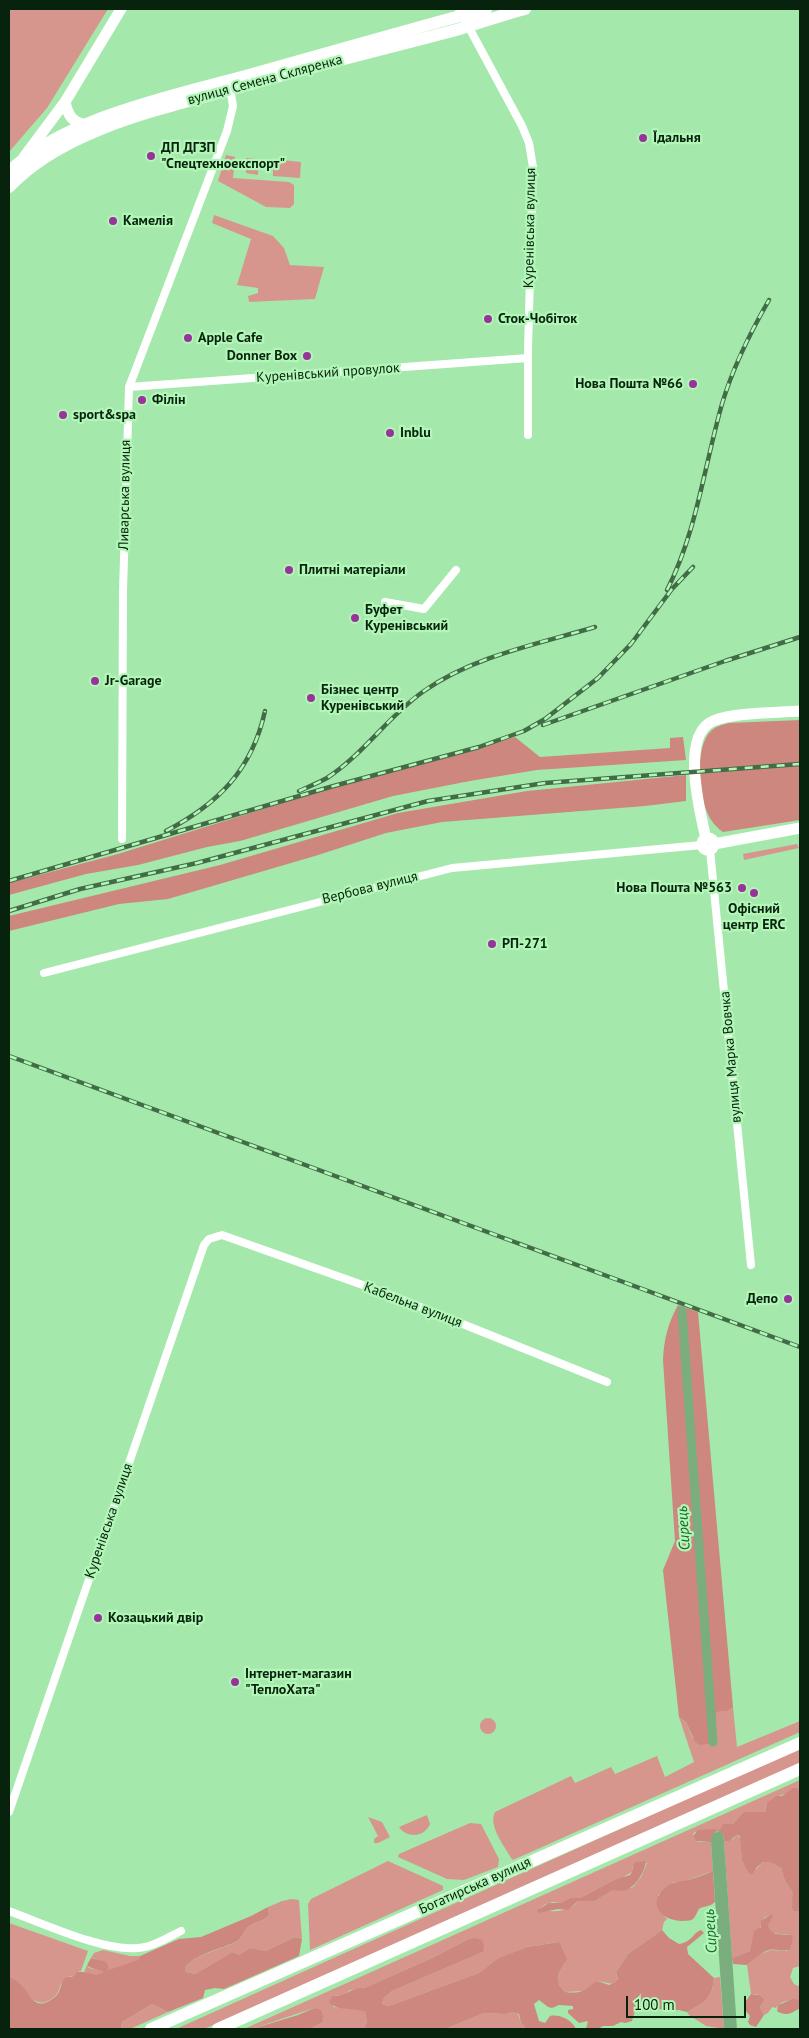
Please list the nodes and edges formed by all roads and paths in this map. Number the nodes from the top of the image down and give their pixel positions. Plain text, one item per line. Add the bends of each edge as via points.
1 (122, 9) edge
2 (486, 9) edge
3 (525, 9) edge
4 (463, 16) edge
5 (230, 85) junction
6 (65, 102) junction
7 (87, 125) junction
8 (21, 161) junction
9 (11, 179) edge
10 (528, 358) junction
11 (129, 387) junction
12 (528, 435) dead end
13 (456, 570) dead end
14 (385, 602) dead end
15 (800, 711) edge
16 (800, 828) edge
17 (122, 839) dead end
18 (708, 845) junction
19 (44, 973) dead end
20 (216, 1236) joint
21 (751, 1265) dead end
22 (607, 1382) dead end
23 (800, 1743) edge
24 (800, 1769) edge
25 (9, 1812) edge
26 (9, 1911) edge
27 (181, 1932) dead end
28 (151, 2029) edge
29 (218, 2029) edge

1 - 6 main road
2 - 4 main road, вулиця Семена Скляренка
3 - 4 main road, вулиця Семена Скляренка
4 - 5 main road, вулиця Семена Скляренка via 291,72
4 - 10 street, Куренівська вулиця via 529,142 533,167
5 - 7 main road, вулиця Семена Скляренка via 131,108
5 - 9 main road, вулиця Семена Скляренка via 86,136
5 - 11 street, Ливарська вулиця via 234,106 227,131
6 - 7 main road via 72,119
6 - 8 main road
7 - 8 main road, вулиця Семена Скляренка
8 - 9 main road, вулиця Семена Скляренка
10 - 11 street, Куренівський провулок
10 - 12 street, Куренівська вулиця
11 - 17 street, Ливарська вулиця via 123,592
13 - 14 street via 424,609
15 - 18 main road via 726,717 712,721 700,730 696,744 696,791
16 - 18 main road, Вербова вулиця
18 - 19 street, Вербова вулиця via 452,868
18 - 21 street, вулиця Марка Вовчка
20 - 22 street, Кабельна вулиця via 222,1235 388,1294
20 - 25 street, Куренівська вулиця via 204,1245
23 - 28 main road, Богатирська вулиця
24 - 29 main road, Богатирська вулиця
26 - 27 street via 102,1945 122,1948 149,1946

